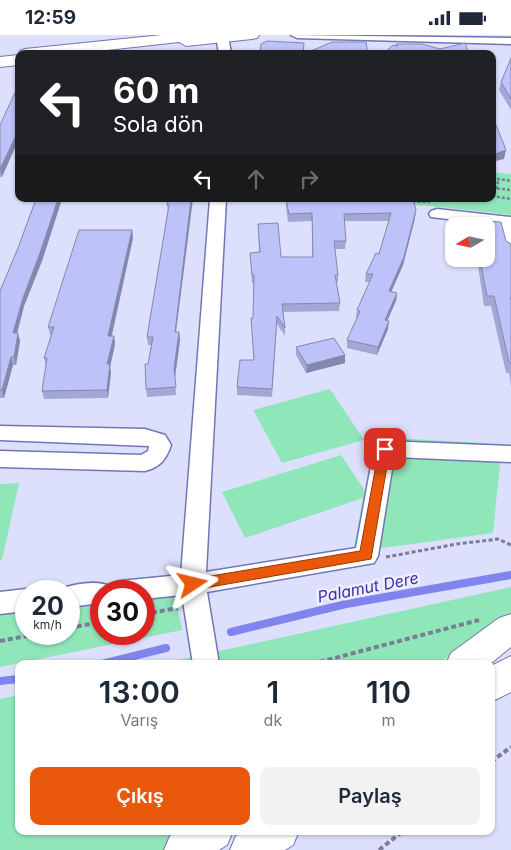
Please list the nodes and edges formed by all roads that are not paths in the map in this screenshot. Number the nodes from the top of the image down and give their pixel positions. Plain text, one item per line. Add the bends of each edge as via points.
1 (204, 35) edge
2 (252, 35) edge
3 (297, 35) edge
4 (501, 35) edge
5 (222, 36) edge
6 (511, 36) edge
7 (131, 39) edge
8 (155, 39) edge
9 (511, 41) edge
10 (53, 50) edge
11 (96, 50) edge
12 (224, 50) edge
13 (15, 54) edge
14 (0, 56) edge
15 (15, 60) edge
16 (0, 62) edge
17 (218, 202) edge
18 (434, 208) road end
19 (508, 222) edge
20 (511, 246) edge
21 (0, 433) edge
22 (511, 454) edge
23 (0, 459) edge
24 (193, 584) junction
25 (155, 588) edge
26 (15, 601) edge
27 (0, 603) edge
28 (496, 624) edge
29 (205, 660) edge
30 (466, 660) edge
31 (511, 672) edge
32 (495, 683) edge
33 (207, 835) edge
34 (273, 835) edge
35 (184, 850) edge
36 (250, 850) edge

1 - 8 main road
2 - 5 main road
3 - 9 street
4 - 6 street
5 - 8 main road
5 - 12 street
7 - 8 main road
7 - 10 main road
8 - 11 main road
13 - 14 main road
15 - 16 main road
17 - 24 street
18 - 19 street
19 - 20 street
21 - 23 street via 145,437 158,440 160,445 157,455 144,463
22 - 24 street via 385,449 366,555
24 - 25 street
24 - 29 street
26 - 27 street
28 - 30 main road
31 - 32 main road
33 - 35 main road
34 - 36 main road

